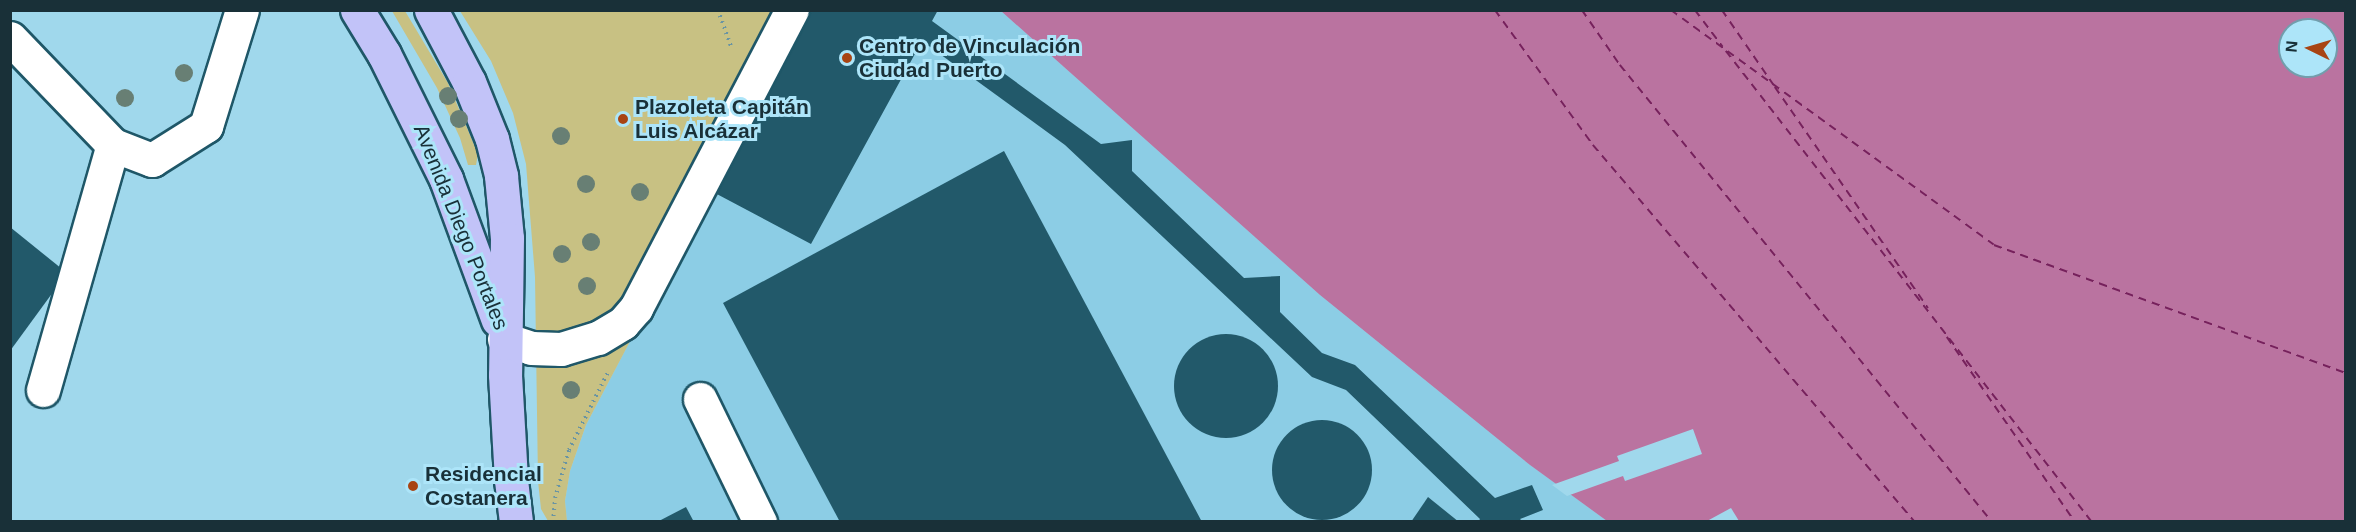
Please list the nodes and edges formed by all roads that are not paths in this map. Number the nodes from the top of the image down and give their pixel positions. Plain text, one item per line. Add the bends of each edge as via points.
1 (242, 10) edge
2 (357, 10) edge
3 (431, 10) edge
4 (786, 15) edge
5 (10, 38) edge
6 (113, 145) junction
7 (504, 339) junction
8 (44, 390) dead end
9 (700, 399) dead end
10 (516, 522) edge
11 (760, 522) edge

1 - 6 lane via 206,126 152,160
2 - 7 main road, Avenida Diego Portales via 446,179
3 - 7 main road, Avenida Diego Portales via 469,82 492,139 501,176 507,238
4 - 7 lane via 636,308 624,323 598,338 561,349 531,348
5 - 6 lane
6 - 8 lane
7 - 10 main road
9 - 11 lane

